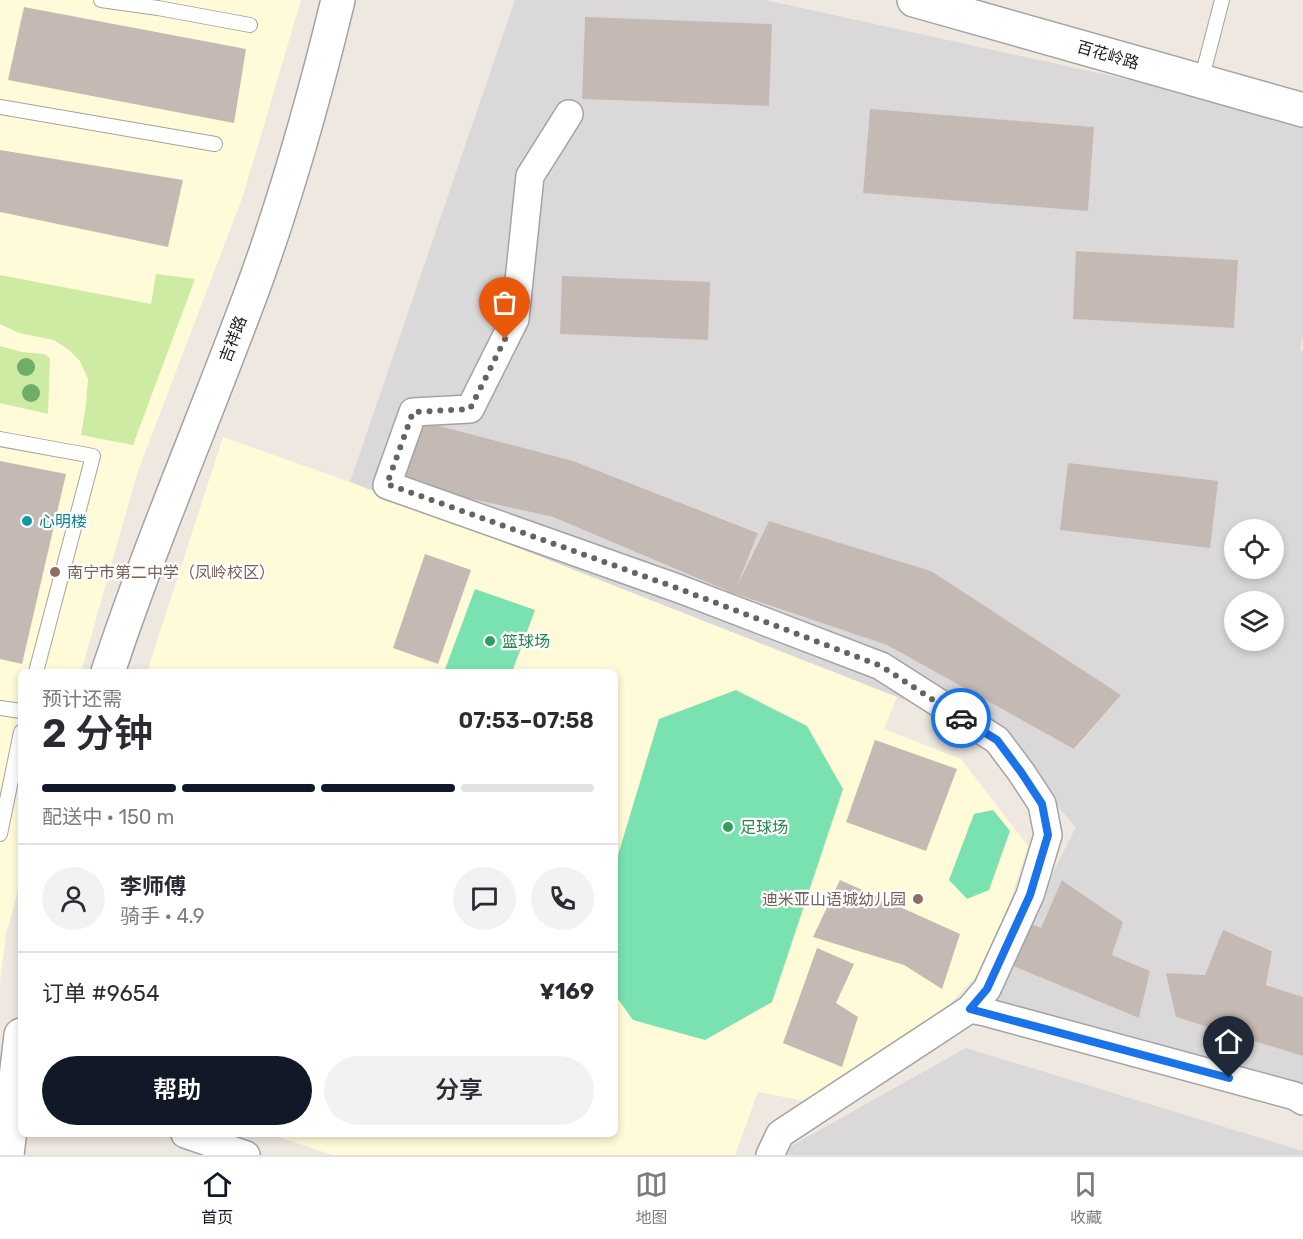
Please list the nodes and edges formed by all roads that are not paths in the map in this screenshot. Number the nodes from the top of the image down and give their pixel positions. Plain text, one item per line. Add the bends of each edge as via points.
1 (101, 0) edge
2 (338, 0) edge
3 (914, 0) edge
4 (1222, 0) edge
5 (250, 25) dead end
6 (1201, 81) junction
7 (0, 107) edge
8 (1303, 110) edge
9 (569, 114) dead end
10 (215, 144) dead end
11 (0, 439) edge
12 (37, 669) edge
13 (109, 669) edge
14 (0, 708) edge
15 (18, 711) edge
16 (18, 747) edge
17 (0, 834) edge
18 (970, 1009) junction
19 (18, 1084) edge
20 (1303, 1101) edge
21 (194, 1137) edge
22 (7, 1155) edge
23 (246, 1155) edge
24 (770, 1155) edge

1 - 5 lane
2 - 13 street, 吉祥路 via 318,82 256,279
3 - 6 street, 百花岭路
4 - 6 lane
6 - 8 street, 百花岭路
7 - 10 lane
9 - 18 street via 530,176 515,319 470,409 413,412 387,484 881,666 997,740 1042,804 1048,835 1030,895 987,989
11 - 12 lane via 93,456
14 - 15 lane
16 - 17 lane
18 - 20 street
18 - 24 street via 780,1134
19 - 22 street
21 - 23 street

